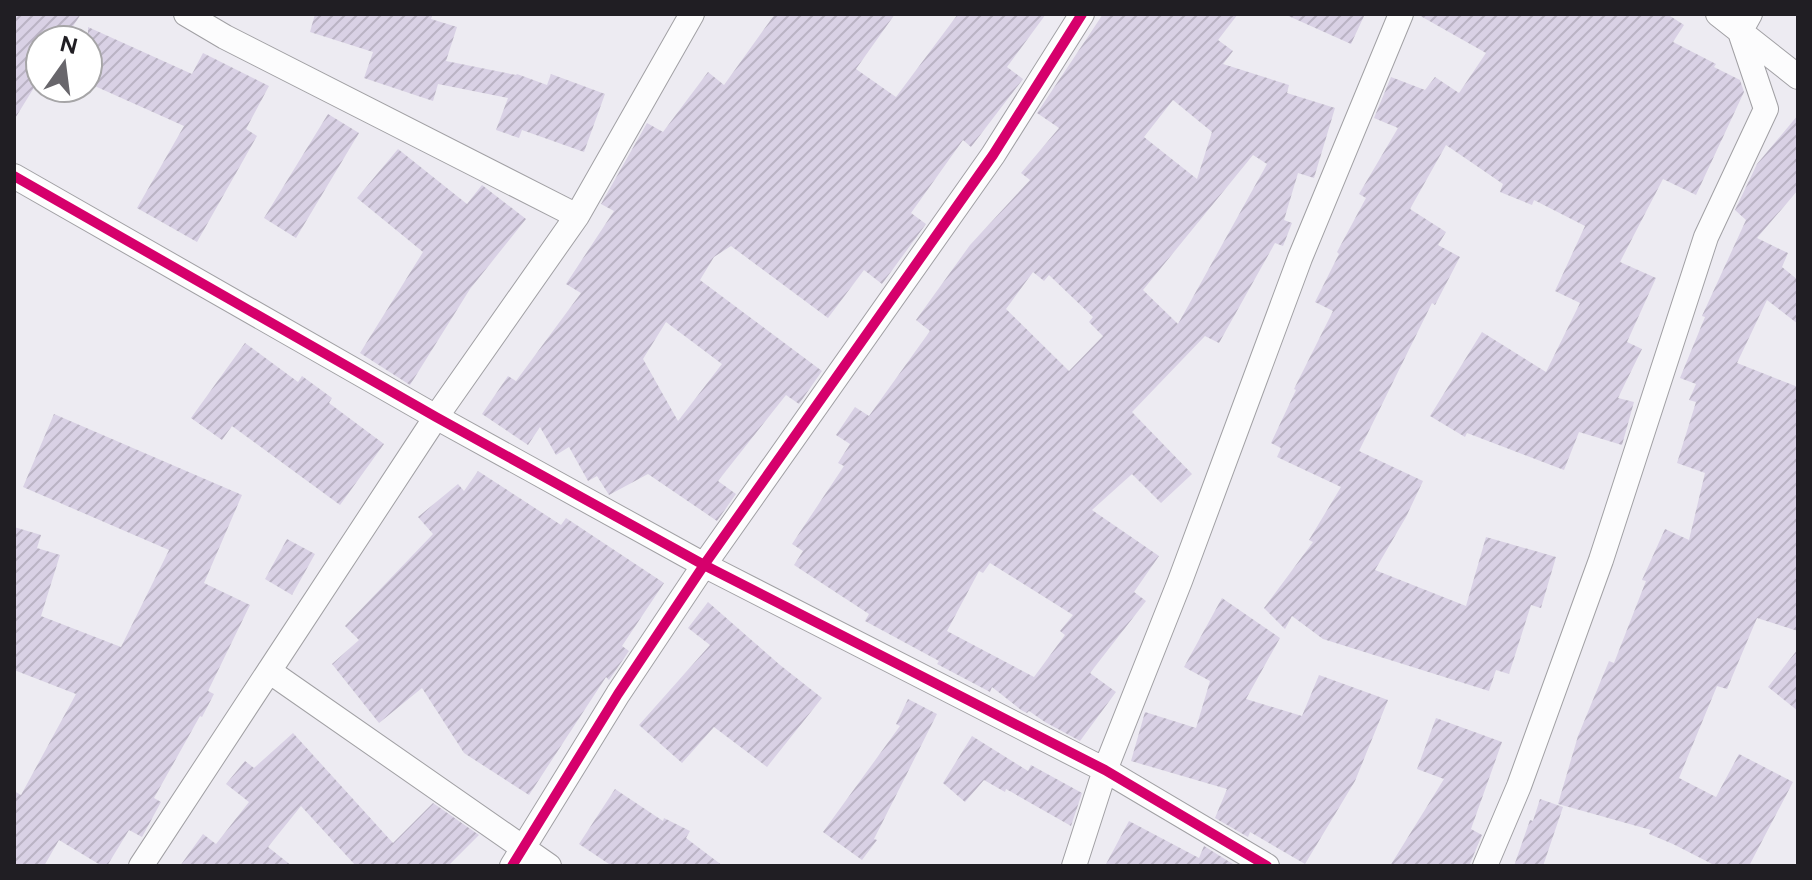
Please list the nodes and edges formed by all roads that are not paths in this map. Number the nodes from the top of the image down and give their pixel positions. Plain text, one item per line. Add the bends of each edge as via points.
1 (186, 14) edge
2 (692, 14) edge
3 (1082, 14) edge
4 (1401, 14) edge
5 (1718, 14) edge
6 (1745, 23) edge
7 (1798, 77) edge
8 (15, 180) edge
9 (577, 216) junction
10 (436, 417) junction
11 (704, 565) junction
12 (269, 671) junction
13 (1105, 770) junction
14 (518, 857) edge
15 (141, 866) edge
16 (549, 866) edge
17 (1074, 866) edge
18 (1267, 866) edge
19 (1485, 866) edge

1 - 9 street
2 - 9 street
3 - 11 street via 993,155
4 - 13 street via 1300,258
5 - 6 street
6 - 7 street
6 - 19 street via 1766,109 1706,237 1601,560
8 - 10 street
9 - 10 street
10 - 11 street
10 - 12 street
11 - 13 street
11 - 14 street
12 - 14 street
12 - 15 street
13 - 17 street
13 - 18 street
14 - 16 street

